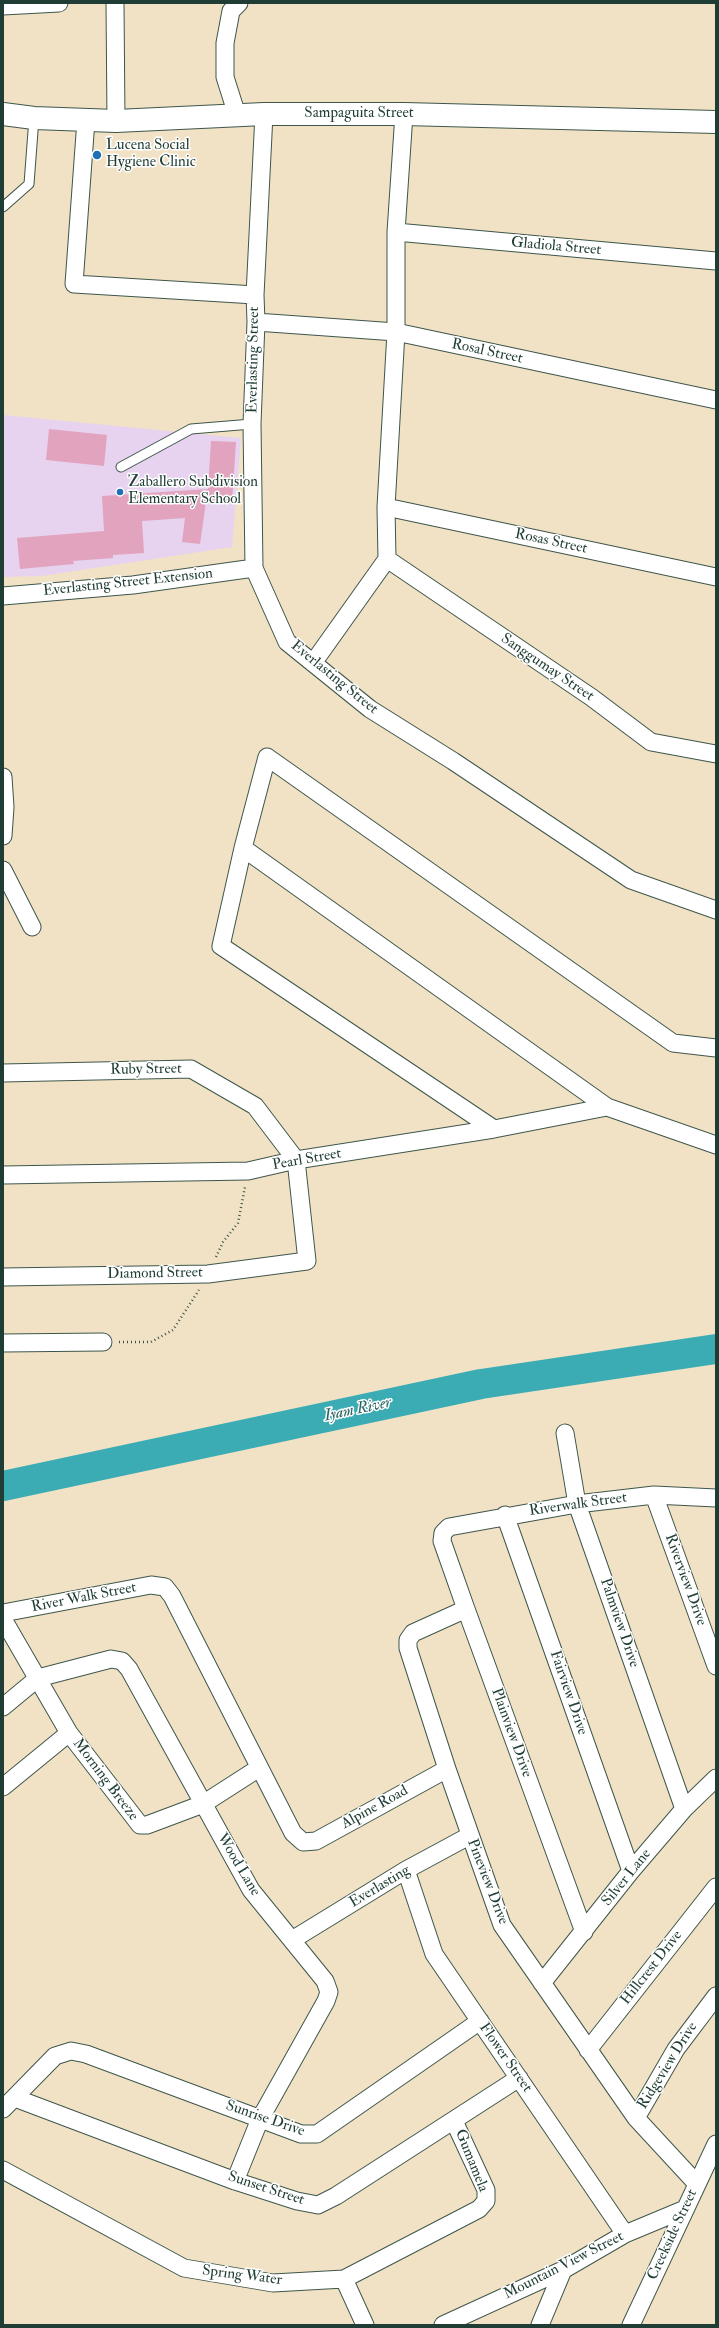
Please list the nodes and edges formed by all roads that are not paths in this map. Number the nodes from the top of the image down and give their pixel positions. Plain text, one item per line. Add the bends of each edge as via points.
1 (59, 3) edge
2 (115, 3) edge
3 (239, 3) edge
4 (3, 6) edge
5 (3, 114) edge
6 (264, 114) junction
7 (404, 114) junction
8 (237, 115) junction
9 (34, 118) junction
10 (86, 120) junction
11 (116, 121) junction
12 (716, 122) edge
13 (3, 207) edge
14 (396, 232) junction
15 (716, 261) edge
16 (255, 295) junction
17 (256, 322) junction
18 (396, 332) junction
19 (716, 400) edge
20 (252, 424) junction
21 (121, 467) dead end
22 (386, 507) junction
23 (386, 559) junction
24 (254, 568) junction
25 (716, 577) edge
26 (3, 596) edge
27 (313, 663) junction
28 (716, 754) edge
29 (3, 778) edge
30 (3, 836) edge
31 (243, 848) junction
32 (3, 870) edge
33 (716, 910) edge
34 (32, 927) dead end
35 (716, 1048) edge
36 (3, 1073) edge
37 (607, 1107) junction
38 (494, 1129) junction
39 (716, 1145) edge
40 (296, 1160) junction
41 (3, 1175) edge
42 (3, 1277) edge
43 (102, 1342) road end
44 (3, 1343) edge
45 (565, 1433) dead end
46 (654, 1495) junction
47 (716, 1498) edge
48 (577, 1504) junction
49 (505, 1515) junction
50 (443, 1533) joint
51 (466, 1609) junction
52 (3, 1613) edge
53 (3, 1619) edge
54 (716, 1666) edge
55 (38, 1678) junction
56 (3, 1707) edge
57 (69, 1733) junction
58 (259, 1768) junction
59 (447, 1769) junction
60 (716, 1778) edge
61 (3, 1788) edge
62 (203, 1804) junction
63 (684, 1809) junction
64 (469, 1836) junction
65 (406, 1870) junction
66 (631, 1871) junction
67 (716, 1887) edge
68 (584, 1932) junction
69 (292, 1940) junction
70 (542, 1983) junction
71 (716, 1996) edge
72 (480, 2021) junction
73 (588, 2050) junction
74 (519, 2078) junction
75 (9, 2103) edge
76 (260, 2118) junction
77 (636, 2118) junction
78 (454, 2121) junction
79 (716, 2144) edge
80 (3, 2170) edge
81 (235, 2181) junction
82 (697, 2184) junction
83 (486, 2201) joint
84 (685, 2209) junction
85 (625, 2234) junction
86 (563, 2270) junction
87 (344, 2278) junction
88 (477, 2309) junction
89 (365, 2325) edge
90 (443, 2325) edge
91 (470, 2325) edge
92 (540, 2325) edge
93 (631, 2325) edge

1 - 4 street
2 - 11 street
3 - 8 street via 231,11 225,43 225,77
5 - 9 street, Sampaguita Street
6 - 7 street, Sampaguita Street
6 - 8 street, Sampaguita Street
6 - 16 street, Everlasting Street
7 - 12 street, Sampaguita Street
7 - 14 street
8 - 11 street, Sampaguita Street
9 - 10 street, Sampaguita Street
9 - 13 lane via 28,184
10 - 11 street, Sampaguita Street
10 - 16 street via 74,284
14 - 15 street, Gladiola Street
14 - 18 street
16 - 17 street, Everlasting Street
17 - 18 street, Rosal Street
17 - 20 street, Everlasting Street
18 - 19 street, Rosal Street
18 - 22 street
20 - 21 lane via 191,429
20 - 24 street, Everlasting Street
22 - 23 street
22 - 25 street, Rosas Street
23 - 27 street
23 - 28 street, Sanggumay Street via 591,697 651,742
24 - 26 street, Everlasting Street Extension via 132,585
24 - 27 street, Everlasting Street via 288,642
27 - 33 street, Everlasting Street via 370,709 631,880
29 - 30 street
31 - 35 street via 266,757 673,1043
31 - 37 street
31 - 38 street via 221,946
32 - 34 street
36 - 40 street, Ruby Street via 191,1069 255,1106
37 - 38 street, Pearl Street
37 - 39 street
38 - 40 street, Pearl Street
40 - 41 street, Pearl Street via 248,1171
40 - 42 street, Diamond Street via 307,1261 208,1274
43 - 44 street
45 - 48 street, Palmview Drive
46 - 47 street, Riverwalk Street
46 - 48 street, Riverwalk Street
46 - 54 street, Riverview Drive
48 - 49 street, Riverwalk Street
48 - 63 street, Palmview Drive
49 - 50 street, Riverwalk Street via 449,1527
49 - 66 street, Fairview Drive
50 - 51 street, Plainview Drive via 442,1541
51 - 59 street, Pineview Drive via 413,1633 408,1640 408,1648
51 - 68 street, Plainview Drive
52 - 58 street, River Walk Street via 151,1585 165,1586
53 - 55 street, Morning Breeze
55 - 56 street, Wood Lane
55 - 57 street, Morning Breeze
55 - 62 street, Wood Lane via 111,1659 122,1661 129,1669
57 - 61 street
57 - 62 street, Morning Breeze via 140,1825 147,1825
58 - 59 street, Alpine Road via 293,1833 303,1842 316,1841
58 - 62 street, Morning Breeze
59 - 64 street, Pineview Drive
60 - 63 street, Silver Lane
62 - 69 street, Wood Lane via 251,1890
63 - 66 street, Silver Lane
64 - 65 street, Everlasting
64 - 70 street, Pineview Drive via 502,1925
65 - 69 street, Everlasting
65 - 72 street, Flower Street via 434,1954
66 - 68 street, Silver Lane
67 - 73 street, Hillcrest Drive
68 - 70 street, Silver Lane
69 - 76 street, Wood Lane via 325,1981 329,1992
70 - 73 street, Pineview Drive
71 - 77 street, Ridgeview Drive via 676,2048
72 - 74 street, Flower Street
72 - 76 street, Sunrise Drive via 318,2134 301,2134
73 - 77 street, Pineview Drive
74 - 78 street, Sunset Street
74 - 85 street, Flower Street
75 - 76 street, Sunrise Drive via 55,2056 71,2051 86,2054
75 - 81 street, Sunset Street
76 - 81 street, Wood Lane
77 - 82 street, Pineview Drive
78 - 81 street, Sunset Street via 318,2205
78 - 83 street, Gumamela via 486,2190
79 - 82 street, Creekside Street
80 - 87 street, Spring Water via 184,2268 273,2283
82 - 84 street, Creekside Street
83 - 87 street, Spring Water via 479,2209
84 - 85 street, Mountain View Street
84 - 93 street, Creekside Street
85 - 86 street, Mountain View Street
86 - 88 street, Mountain View Street
86 - 92 street
87 - 89 street
88 - 90 street, Mountain View Street
88 - 91 street

